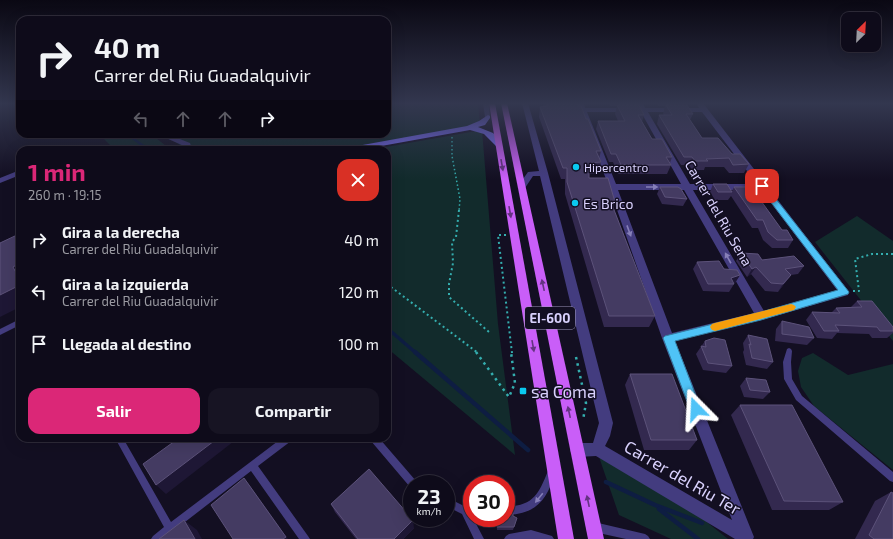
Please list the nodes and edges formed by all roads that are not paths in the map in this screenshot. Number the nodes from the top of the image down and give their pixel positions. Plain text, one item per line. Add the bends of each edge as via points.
1 (468, 128) edge
2 (469, 128) edge
3 (496, 128) edge
4 (509, 128) edge
5 (532, 128) edge
6 (590, 128) edge
7 (653, 128) edge
8 (717, 128) edge
9 (170, 138) edge
10 (499, 144) junction
11 (187, 146) edge
12 (367, 146) edge
13 (544, 173) junction
14 (16, 174) edge
15 (0, 181) edge
16 (522, 186) junction
17 (762, 186) junction
18 (613, 187) junction
19 (688, 187) junction
20 (761, 316) junction
21 (16, 324) edge
22 (0, 332) edge
23 (668, 338) junction
24 (789, 351) dead end
25 (121, 442) edge
26 (283, 442) edge
27 (377, 442) edge
28 (597, 449) junction
29 (577, 450) junction
30 (252, 465) junction
31 (554, 465) junction
32 (405, 475) edge
33 (893, 478) edge
34 (515, 511) edge
35 (475, 527) edge
36 (170, 528) junction
37 (595, 533) edge
38 (747, 537) edge
39 (641, 538) edge
40 (156, 539) edge
41 (305, 539) edge
42 (479, 539) edge
43 (509, 539) edge
44 (549, 539) edge
45 (566, 539) edge

1 - 12 street
2 - 10 street via 486,131
3 - 10 main road, EI-600
4 - 16 main road, EI-600
5 - 13 street
6 - 18 street
7 - 19 street, Carrer del Riu Sena
8 - 17 street
9 - 11 street
10 -> 31 main road, EI-600
13 - 16 street via 531,174
13 - 28 street via 606,423
14 - 15 street
29 -> 16 main road, EI-600
17 - 19 street
17 - 20 street via 844,292
18 -> 19 street
18 -> 23 street
20 -> 19 street, Carrer del Riu Sena
20 - 23 street
21 - 22 lane
23 - 38 street
24 - 33 lane via 788,379 799,398
25 - 36 lane
26 - 30 lane
27 - 32 lane
28 - 29 street
28 - 38 street, Carrer del Riu Ter
37 -> 29 main road, EI-600
30 - 36 lane
30 - 41 lane
31 -> 34 lane via 546,489 538,501
31 - 45 main road, EI-600
35 - 42 lane
36 - 40 lane
37 - 39 lane
43 - 44 lane via 531,535

